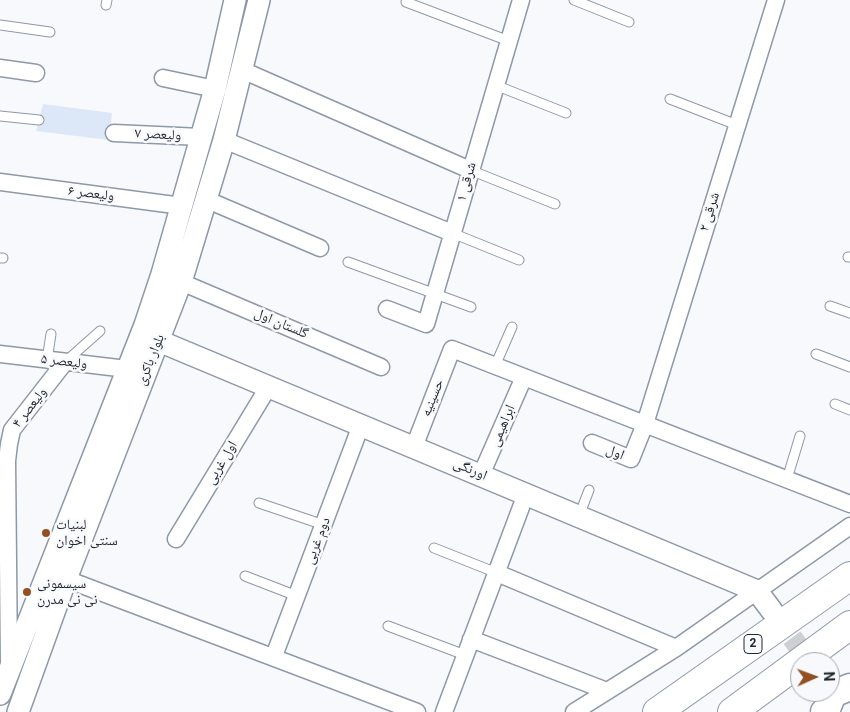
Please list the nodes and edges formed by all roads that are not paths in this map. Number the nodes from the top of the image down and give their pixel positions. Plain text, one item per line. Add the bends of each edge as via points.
1 (235, 0) edge
2 (259, 0) edge
3 (521, 0) edge
4 (574, 0) edge
5 (771, 1) edge
6 (406, 2) dead end
7 (629, 22) dead end
8 (0, 25) edge
9 (50, 32) dead end
10 (509, 41) junction
11 (0, 68) edge
12 (242, 70) junction
13 (36, 73) dead end
14 (163, 78) dead end
15 (496, 85) junction
16 (215, 90) junction
17 (670, 99) dead end
18 (566, 113) dead end
19 (0, 116) edge
20 (39, 120) dead end
21 (737, 125) junction
22 (114, 133) dead end
23 (201, 137) junction
24 (224, 140) junction
25 (193, 165) junction
26 (214, 170) junction
27 (470, 170) junction
28 (0, 182) edge
29 (205, 199) junction
30 (555, 204) dead end
31 (182, 206) junction
32 (452, 234) junction
33 (320, 248) dead end
34 (519, 260) dead end
35 (348, 262) dead end
36 (181, 282) junction
37 (435, 295) junction
38 (830, 306) dead end
39 (471, 308) dead end
40 (387, 309) dead end
41 (850, 313) edge
42 (512, 327) dead end
43 (100, 331) dead end
44 (51, 334) dead end
45 (159, 340) junction
46 (0, 354) edge
47 (816, 354) dead end
48 (47, 360) junction
49 (66, 362) junction
50 (495, 366) junction
51 (381, 367) dead end
52 (850, 367) edge
53 (128, 369) junction
54 (524, 377) junction
55 (268, 386) junction
56 (835, 404) dead end
57 (850, 410) edge
58 (645, 424) junction
59 (361, 425) junction
60 (800, 436) dead end
61 (592, 443) dead end
62 (414, 447) junction
63 (481, 475) junction
64 (786, 479) junction
65 (589, 490) dead end
66 (526, 494) junction
67 (259, 503) dead end
68 (850, 504) edge
69 (579, 516) junction
70 (324, 525) junction
71 (850, 526) edge
72 (176, 539) dead end
73 (434, 548) dead end
74 (4, 555) edge
75 (497, 572) junction
76 (245, 576) dead end
77 (850, 576) edge
78 (66, 579) junction
79 (757, 590) junction
80 (297, 596) junction
81 (772, 611) tunnel mouth
82 (850, 625) edge
83 (388, 626) dead end
84 (471, 639) junction
85 (676, 648) junction
86 (465, 655) junction
87 (274, 656) junction
88 (9, 670) junction
89 (30, 677) junction
90 (607, 691) junction
91 (0, 694) edge
92 (0, 706) edge
93 (17, 712) edge
94 (417, 712) edge
95 (444, 712) edge
96 (574, 712) edge
97 (657, 712) edge
98 (732, 712) edge

1 - 16 street, بلوار باکری
2 - 12 street, بلوار باکری
3 - 10 street, ۱ شرقی
4 - 7 lane
5 - 21 street, ۲ شرقی
6 - 10 lane
8 - 9 lane
10 - 15 street, ۱ شرقی
11 - 13 street
12 - 24 street, بلوار باکری
12 - 27 street
14 - 16 street
15 - 18 lane
15 - 27 street, ۱ شرقی
16 - 23 street, بلوار باکری
17 - 21 lane
19 - 20 lane
21 - 58 street, ۲ شرقی
22 - 23 street, ولیعصر ۷
23 - 25 street, بلوار باکری
24 - 26 street, بلوار باکری
24 - 32 street
25 - 26 street
25 - 31 street, بلوار باکری
26 - 29 street, بلوار باکری
27 - 30 lane
27 - 32 street, ۱ شرقی
28 - 31 street, ولیعصر ۶
29 - 33 street
29 - 36 street, بلوار باکری
31 - 53 street, بلوار باکری
32 - 34 lane
32 - 37 street, ۱ شرقی
35 - 37 lane
36 - 45 street, بلوار باکری
36 - 51 street, گلستان اول
37 - 39 lane
37 - 40 street, ۱ شرقی via 426,324
38 - 41 lane
42 - 50 lane
43 - 49 lane
44 - 48 lane
45 - 55 street, اورنگی
45 - 78 street, بلوار باکری
46 - 48 street, ولیعصر ۵
47 - 52 lane
48 - 49 street, ولیعصر ۵
49 - 53 street, ولیعصر ۵
49 - 74 street, ولیعصر ۴ via 12,430 7,461
50 - 54 street
50 - 62 street, حسینیه via 452,349
53 - 88 street, بلوار باکری
54 - 58 street
54 - 63 street, ابراهیمی
55 - 59 street, اورنگی
55 - 72 street, اول غربی
56 - 57 lane
58 - 61 street, اول via 631,459
58 - 64 street
59 - 62 street, اورنگی
59 - 70 street, دوم غربی
60 - 64 lane
62 - 63 street, اورنگی
63 - 66 street, اورنگی
64 - 68 street
65 - 69 lane
66 - 69 street, اورنگی
66 - 75 street
67 - 70 lane
69 - 79 street, اورنگی
70 - 80 street, دوم غربی
71 - 79 street
73 - 75 lane
74 - 88 street, ولیعصر ۴
75 - 84 street
75 - 85 street
76 - 80 lane
77 - 97 highway, 2
78 - 87 street
78 - 89 street, بلوار باکری
79 - 81 street
79 - 85 street
80 - 87 street, دوم غربی
82 - 98 highway
83 - 86 lane
84 - 86 street
84 - 90 street
85 - 90 street
86 - 95 street
87 - 94 street
88 - 89 street via 11,680 16,684 27,682
88 - 91 street, بلوار باکری
89 - 93 street, بلوار باکری
90 - 96 street
92 - 93 street

